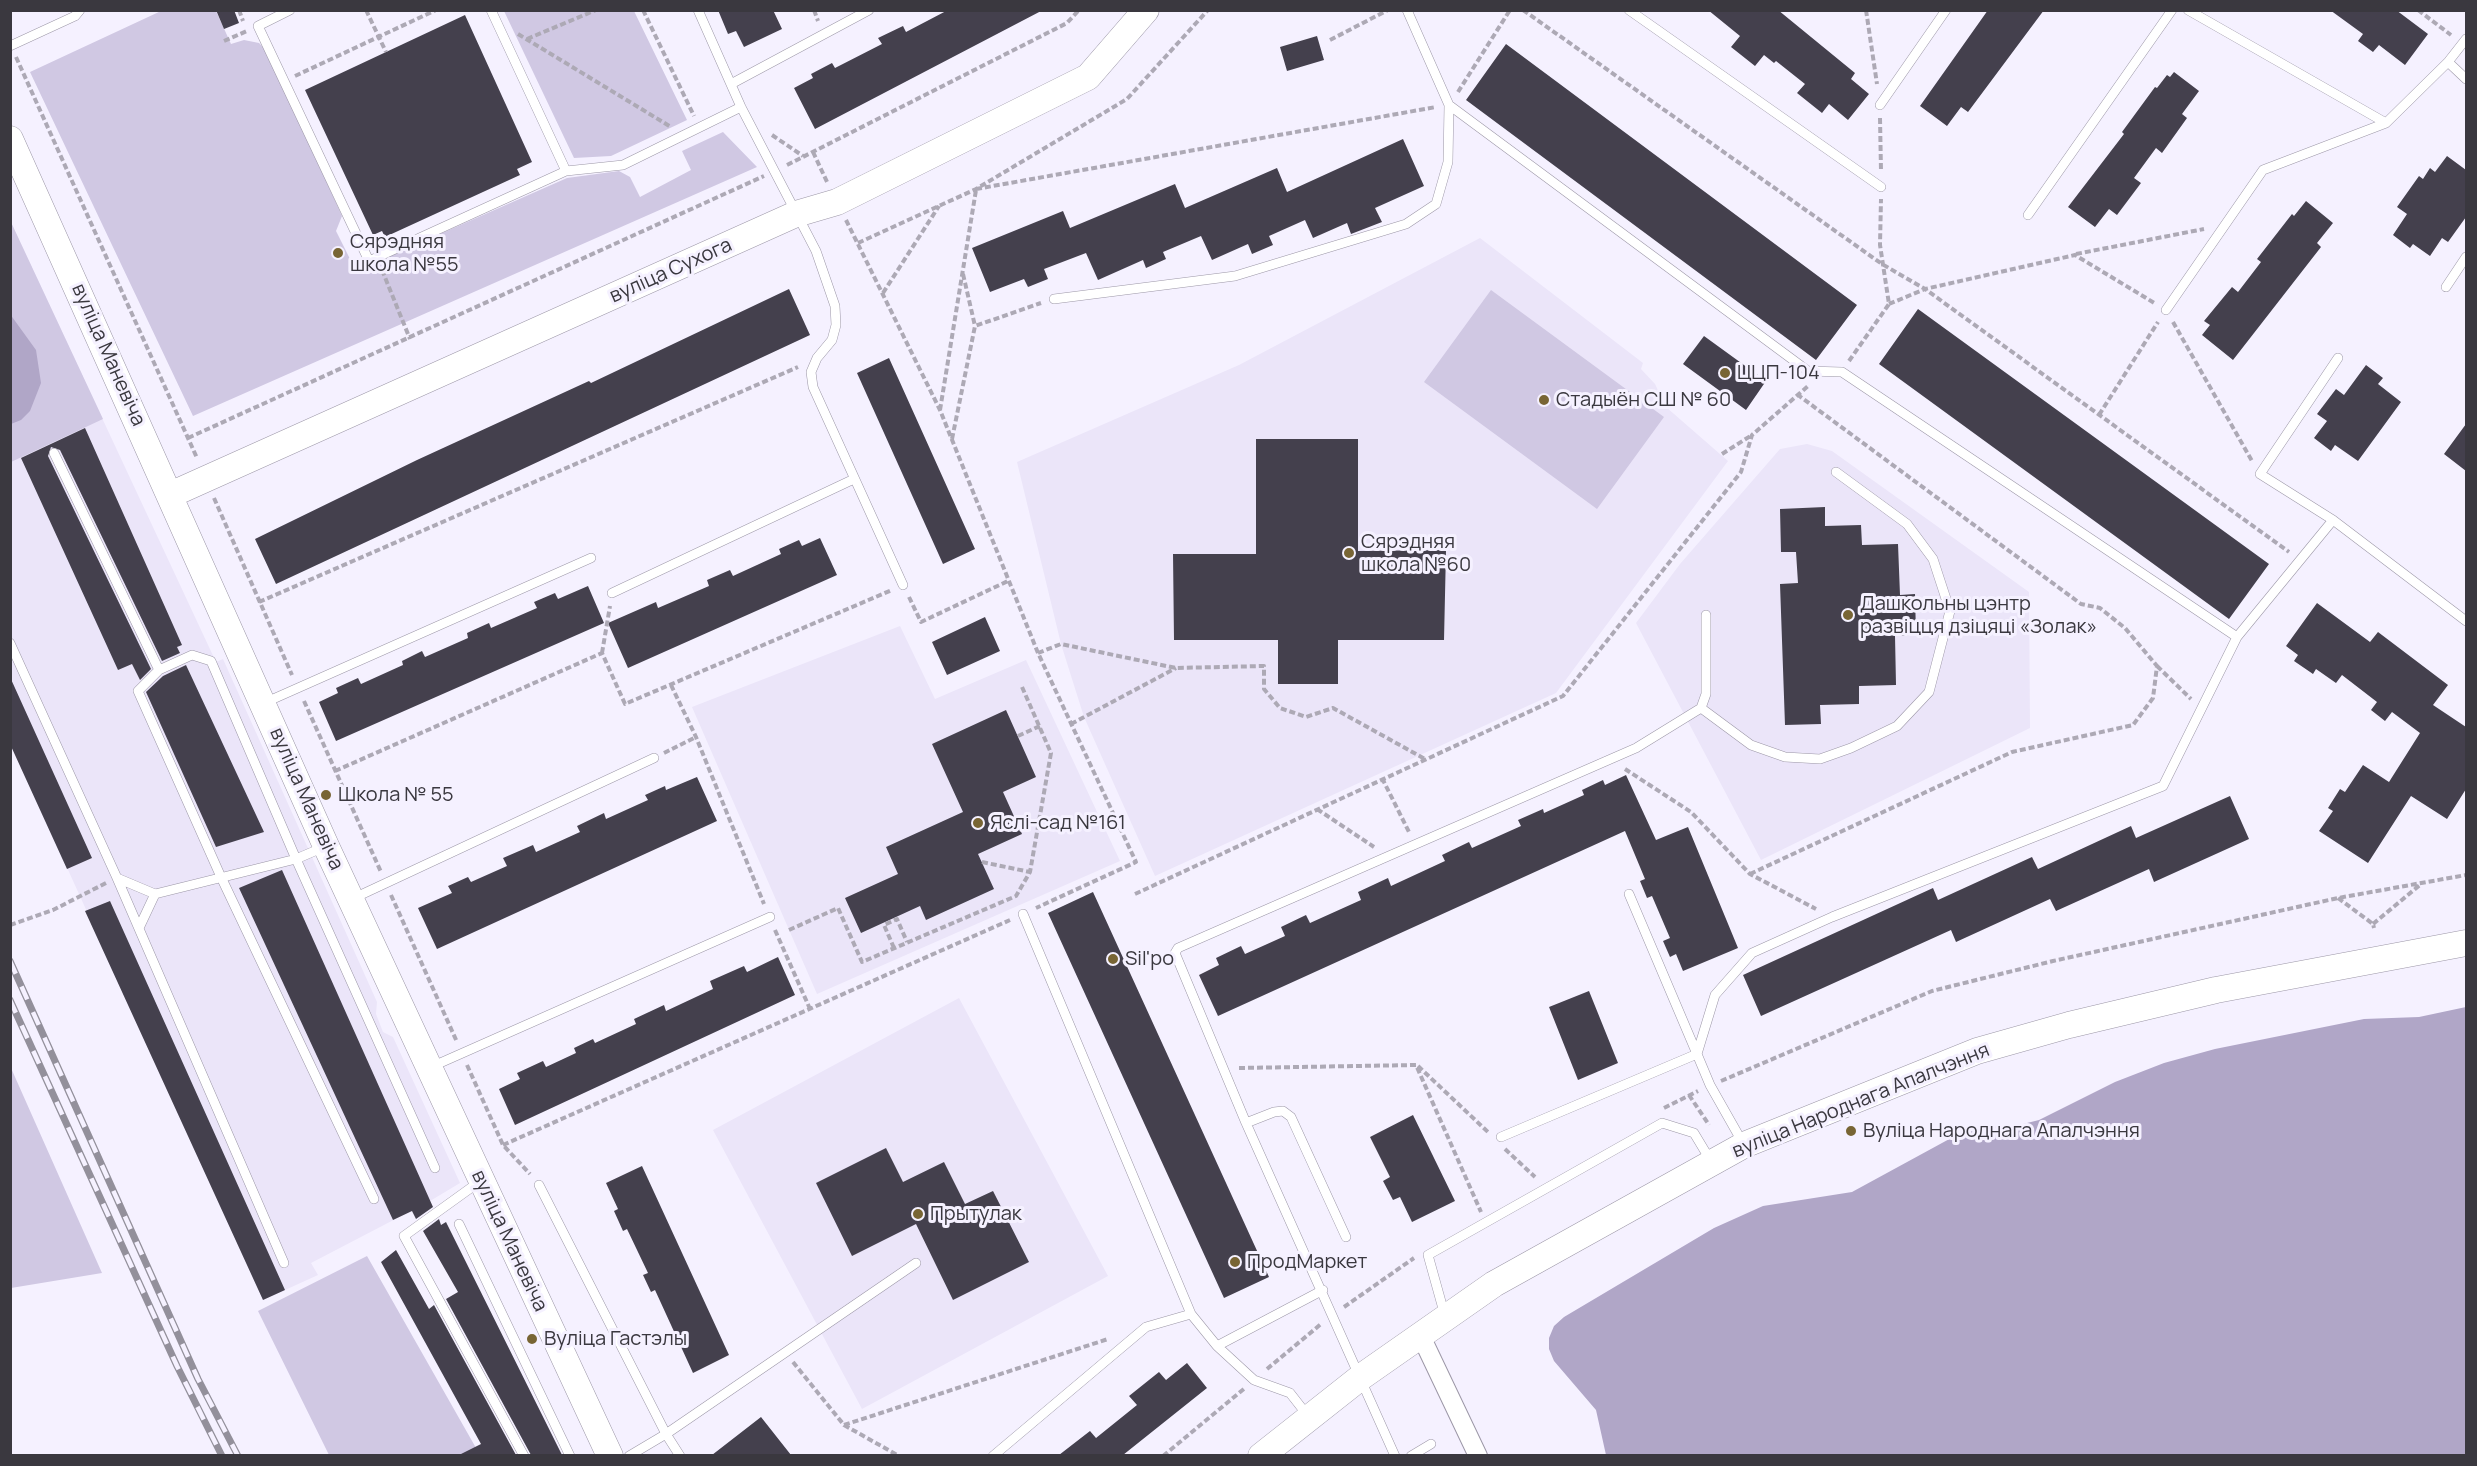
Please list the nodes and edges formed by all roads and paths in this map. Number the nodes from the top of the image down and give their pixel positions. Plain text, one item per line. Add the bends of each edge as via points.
1 (80, 10) edge
2 (290, 10) edge
3 (366, 10) edge
4 (436, 10) edge
5 (491, 10) edge
6 (596, 10) edge
7 (643, 10) edge
8 (698, 10) edge
9 (869, 10) edge
10 (1079, 10) edge
11 (1146, 10) edge
12 (1208, 10) edge
13 (1388, 10) edge
14 (1407, 10) edge
15 (1510, 10) edge
16 (1523, 10) edge
17 (1629, 10) edge
18 (1946, 10) edge
19 (2172, 10) edge
20 (2188, 10) edge
21 (2418, 10) edge
22 (496, 20) junction
23 (258, 26) junction
24 (379, 37) junction
25 (526, 39) junction
26 (1330, 40) dead end
27 (224, 41) dead end
28 (2464, 41) edge
29 (11, 46) edge
30 (508, 47) junction
31 (386, 52) dead end
32 (2448, 62) junction
33 (2466, 79) edge
34 (730, 84) junction
35 (300, 87) dead end
36 (1449, 105) junction
37 (1880, 105) dead end
38 (741, 107) junction
39 (2386, 123) junction
40 (699, 128) junction
41 (684, 135) junction
42 (10, 139) edge
43 (813, 152) junction
44 (566, 171) junction
45 (776, 171) junction
46 (1881, 187) dead end
47 (976, 189) junction
48 (837, 202) junction
49 (939, 206) junction
50 (796, 214) junction
51 (2028, 215) dead end
52 (2224, 226) junction
53 (858, 243) junction
54 (2075, 255) junction
55 (377, 257) junction
56 (2466, 257) edge
57 (963, 272) junction
58 (2446, 287) dead end
59 (1925, 289) junction
60 (882, 294) junction
61 (1054, 299) joint
62 (1889, 304) dead end
63 (2166, 310) junction
64 (975, 326) junction
65 (410, 339) junction
66 (817, 358) junction
67 (2338, 358) dead end
68 (1825, 372) junction
69 (1798, 395) junction
70 (940, 410) junction
71 (2099, 415) junction
72 (1752, 435) junction
73 (189, 438) junction
74 (952, 439) junction
75 (54, 453) dead end
76 (1722, 454) dead end
77 (1836, 472) dead end
78 (2260, 474) junction
79 (207, 479) junction
80 (854, 479) junction
81 (170, 495) junction
82 (2333, 520) junction
83 (591, 558) dead end
84 (2301, 561) junction
85 (1008, 581) junction
86 (903, 585) junction
87 (612, 593) joint
88 (260, 602) junction
89 (1706, 615) dead end
90 (2466, 621) edge
91 (2237, 637) junction
92 (10, 643) edge
93 (602, 653) junction
94 (1038, 653) junction
95 (2157, 666) junction
96 (1176, 668) junction
97 (159, 670) junction
98 (671, 685) junction
99 (1022, 687) dead end
100 (298, 688) junction
101 (264, 703) junction
102 (1701, 708) junction
103 (2202, 709) junction
104 (1071, 724) junction
105 (1040, 726) junction
106 (1018, 736) dead end
107 (696, 737) junction
108 (654, 758) joint
109 (1425, 759) junction
110 (1610, 759) junction
111 (335, 771) junction
112 (1382, 778) junction
113 (1317, 809) junction
114 (1416, 844) junction
115 (326, 846) junction
116 (1387, 856) junction
117 (296, 859) junction
118 (982, 862) dead end
119 (1030, 872) junction
120 (1750, 874) junction
121 (2466, 875) edge
122 (221, 876) junction
123 (117, 878) junction
124 (386, 883) junction
125 (2422, 883) junction
126 (155, 894) junction
127 (1135, 894) dead end
128 (1629, 894) dead end
129 (2338, 898) junction
130 (351, 899) junction
131 (1023, 914) junction
132 (770, 917) junction
133 (1832, 917) junction
134 (10, 925) edge
135 (139, 928) junction
136 (789, 930) dead end
137 (907, 942) junction
138 (2466, 943) edge
139 (894, 948) junction
140 (810, 1009) junction
141 (462, 1053) junction
142 (1697, 1054) junction
143 (1416, 1065) junction
144 (429, 1068) junction
145 (1223, 1069) junction
146 (1710, 1085) junction
147 (1689, 1095) junction
148 (1658, 1111) dead end
149 (1246, 1123) junction
150 (1709, 1125) dead end
151 (1498, 1140) junction
152 (503, 1145) junction
153 (1744, 1146) junction
154 (1713, 1165) junction
155 (435, 1168) dead end
156 (1545, 1172) dead end
157 (1535, 1177) junction
158 (481, 1181) junction
159 (1526, 1183) dead end
160 (539, 1185) joint
161 (374, 1199) dead end
162 (1490, 1206) dead end
163 (1481, 1212) junction
164 (1472, 1219) dead end
165 (459, 1224) dead end
166 (1346, 1237) dead end
167 (1416, 1257) dead end
168 (284, 1263) dead end
169 (916, 1263) dead end
170 (1323, 1290) junction
171 (1191, 1314) junction
172 (1332, 1315) junction
173 (1445, 1316) junction
174 (1420, 1334) junction
175 (1113, 1338) dead end
176 (1217, 1346) junction
177 (786, 1352) junction
178 (1360, 1377) junction
179 (1254, 1380) junction
180 (1309, 1418) junction
181 (844, 1425) junction
182 (666, 1434) junction
183 (1431, 1444) dead end
184 (524, 1455) edge
185 (570, 1455) edge
186 (610, 1455) edge
187 (628, 1455) edge
188 (680, 1455) edge
189 (898, 1455) edge
190 (993, 1455) edge
191 (1163, 1455) edge
192 (1261, 1455) edge
193 (1395, 1455) edge
194 (1411, 1455) edge
195 (1478, 1455) edge

1 - 29 lane via 75,16
2 - 23 lane
3 - 24 path
4 - 24 path
5 - 22 lane
6 - 25 path
7 - 40 path
8 - 34 lane
9 - 34 lane
10 - 43 path via 1067,23
11 - 48 street, вуліца Сухога via 1088,77
12 - 47 path via 1126,99
13 - 26 path
14 - 36 lane
15 - 36 path
16 - 59 path via 1882,264
17 - 46 lane
18 - 37 lane
19 - 51 lane
20 - 39 lane
21 - 28 path
22 - 25 path
22 - 30 lane
23 - 27 path
23 - 55 lane via 369,261
24 - 31 path
24 - 35 path via 295,76
25 - 30 path
25 - 41 path
28 - 32 lane
29 - 73 path
30 - 44 lane
32 - 33 lane
32 - 39 lane
34 - 38 lane
36 - 47 path
36 - 61 lane via 1448,162 1436,204 1406,224 1235,276
36 - 68 lane via 1808,370
38 - 40 lane
38 - 45 lane
39 - 52 lane via 2263,170
40 - 41 lane
41 - 44 lane via 623,165
42 - 81 street, вуліца Маневіча
43 - 45 path
43 - 48 path
44 - 55 lane
45 - 50 lane
45 - 65 path
47 - 49 path
47 - 57 path
48 - 50 street, вуліца Сухога
48 - 53 path
49 - 53 path
49 - 60 path
50 - 66 lane via 816,251 835,306 832,340
50 - 79 street, вуліца Сухога
52 - 54 path
52 - 63 lane
53 - 60 path
54 - 59 path
54 - 63 path
55 - 65 path
56 - 58 lane
57 - 64 path
57 - 70 path
59 - 62 path
59 - 71 path
60 - 70 path
61 - 64 path
63 - 71 path
63 - 78 path
64 - 74 path
65 - 73 path
66 - 80 lane via 811,372 813,387
66 - 88 path
67 - 78 lane
68 - 69 path
68 - 91 lane via 1842,372
69 - 72 path
69 - 95 path via 2081,604 2100,608 2125,628
70 - 74 path
71 - 84 path
72 - 76 path
72 - 109 path via 1742,472 1563,696
73 - 79 path
74 - 85 path
75 - 97 lane
77 - 102 lane via 1907,525 1933,559 1950,610 1929,692 1897,726 1820,759 1785,757 1751,745
78 - 82 lane
79 - 81 street, вуліца Сухога
79 - 88 path
80 - 86 lane
80 - 87 lane
81 - 101 street, вуліца Маневіча
82 - 84 lane
82 - 90 lane
83 - 100 lane
84 - 91 lane
85 - 86 path via 921,622
85 - 94 path
86 - 98 path
87 - 93 path
88 - 100 path
89 - 102 lane via 1706,694
91 - 103 lane
92 - 123 lane
93 - 98 path via 625,704
93 - 111 path
94 - 96 path via 1061,644
94 - 104 path
95 - 103 path
95 - 120 path via 2153,698 2133,725 2012,752
96 - 104 path
96 - 109 path via 1264,666 1264,689 1280,708 1306,717 1333,708
97 - 117 lane via 192,655 211,661
97 - 122 lane via 138,691
98 - 107 path
99 - 105 path
100 - 101 lane
100 - 111 path
101 - 115 street, вуліца Маневіча
102 - 110 lane via 1636,748
103 - 133 lane via 2163,786
104 - 131 path via 1136,862
105 - 106 path
105 - 119 path via 1052,753
107 - 108 path
107 - 132 path
108 - 124 lane
109 - 112 path
110 - 114 lane
110 - 120 path via 1691,812
111 - 124 path
112 - 113 path
112 - 114 path
113 - 116 path
113 - 127 path
114 - 116 lane
115 - 117 lane
115 - 130 street, вуліца Маневіча
116 - 145 lane via 1178,948 1175,960
117 - 122 lane
117 - 155 lane
118 - 119 path
119 - 137 path via 1016,896
120 - 133 path
121 - 125 path
122 - 126 lane
122 - 161 lane
123 - 126 lane
123 - 134 path via 53,910
123 - 135 lane
124 - 130 lane
124 - 141 path
125 - 129 path
125 - 129 path via 2373,926
126 - 135 lane
128 - 142 lane
129 - 146 path via 1932,991
130 - 144 street, вуліца Маневіча
131 - 140 path
131 - 171 lane
132 - 140 path
132 - 141 lane
133 - 142 lane via 1752,953 1715,994
135 - 168 lane
136 - 139 path via 838,908 862,962
137 - 139 path
137 - 139 path via 897,919 884,925
138 - 153 street, вуліца Народнага Апалчэння via 2216,990 2069,1025 1977,1051
140 - 152 path
141 - 144 lane
141 - 152 path
142 - 146 lane
142 - 151 lane
143 - 145 path
143 - 151 path
143 - 163 path
144 - 158 street, вуліца Маневіча
145 - 149 lane
146 - 147 path
146 - 153 lane
147 - 148 path
147 - 150 path
149 - 166 lane via 1274,1112 1291,1117
149 - 170 lane
151 - 157 path
152 - 160 path
153 - 154 street, вуліца Народнага Апалчэння
154 - 173 street, вуліца Народнага Апалчэння via 1494,1284
154 - 173 lane via 1694,1134 1662,1123 1428,1254
156 - 157 path
157 - 159 path
158 - 184 lane via 404,1236
158 - 186 street, вуліца Маневіча
160 - 182 lane
162 - 163 path
163 - 164 path
165 - 185 lane
167 - 172 path
169 - 177 lane
170 - 172 lane
170 - 176 lane
171 - 176 lane
171 - 190 lane via 1146,1327
172 - 178 lane
172 - 179 path
173 - 174 street, вуліца Народнага Апалчэння
174 - 178 street, вуліца Народнага Апалчэння
174 - 195 street
175 - 181 path
176 - 179 lane
177 - 181 path
177 - 182 lane
178 - 180 street, вуліца Народнага Апалчэння
178 - 193 lane
179 - 180 lane via 1290,1393
179 - 191 path
180 - 192 street, вуліца Народнага Апалчэння
181 - 189 path
182 - 187 lane
182 - 188 lane
183 - 194 lane

